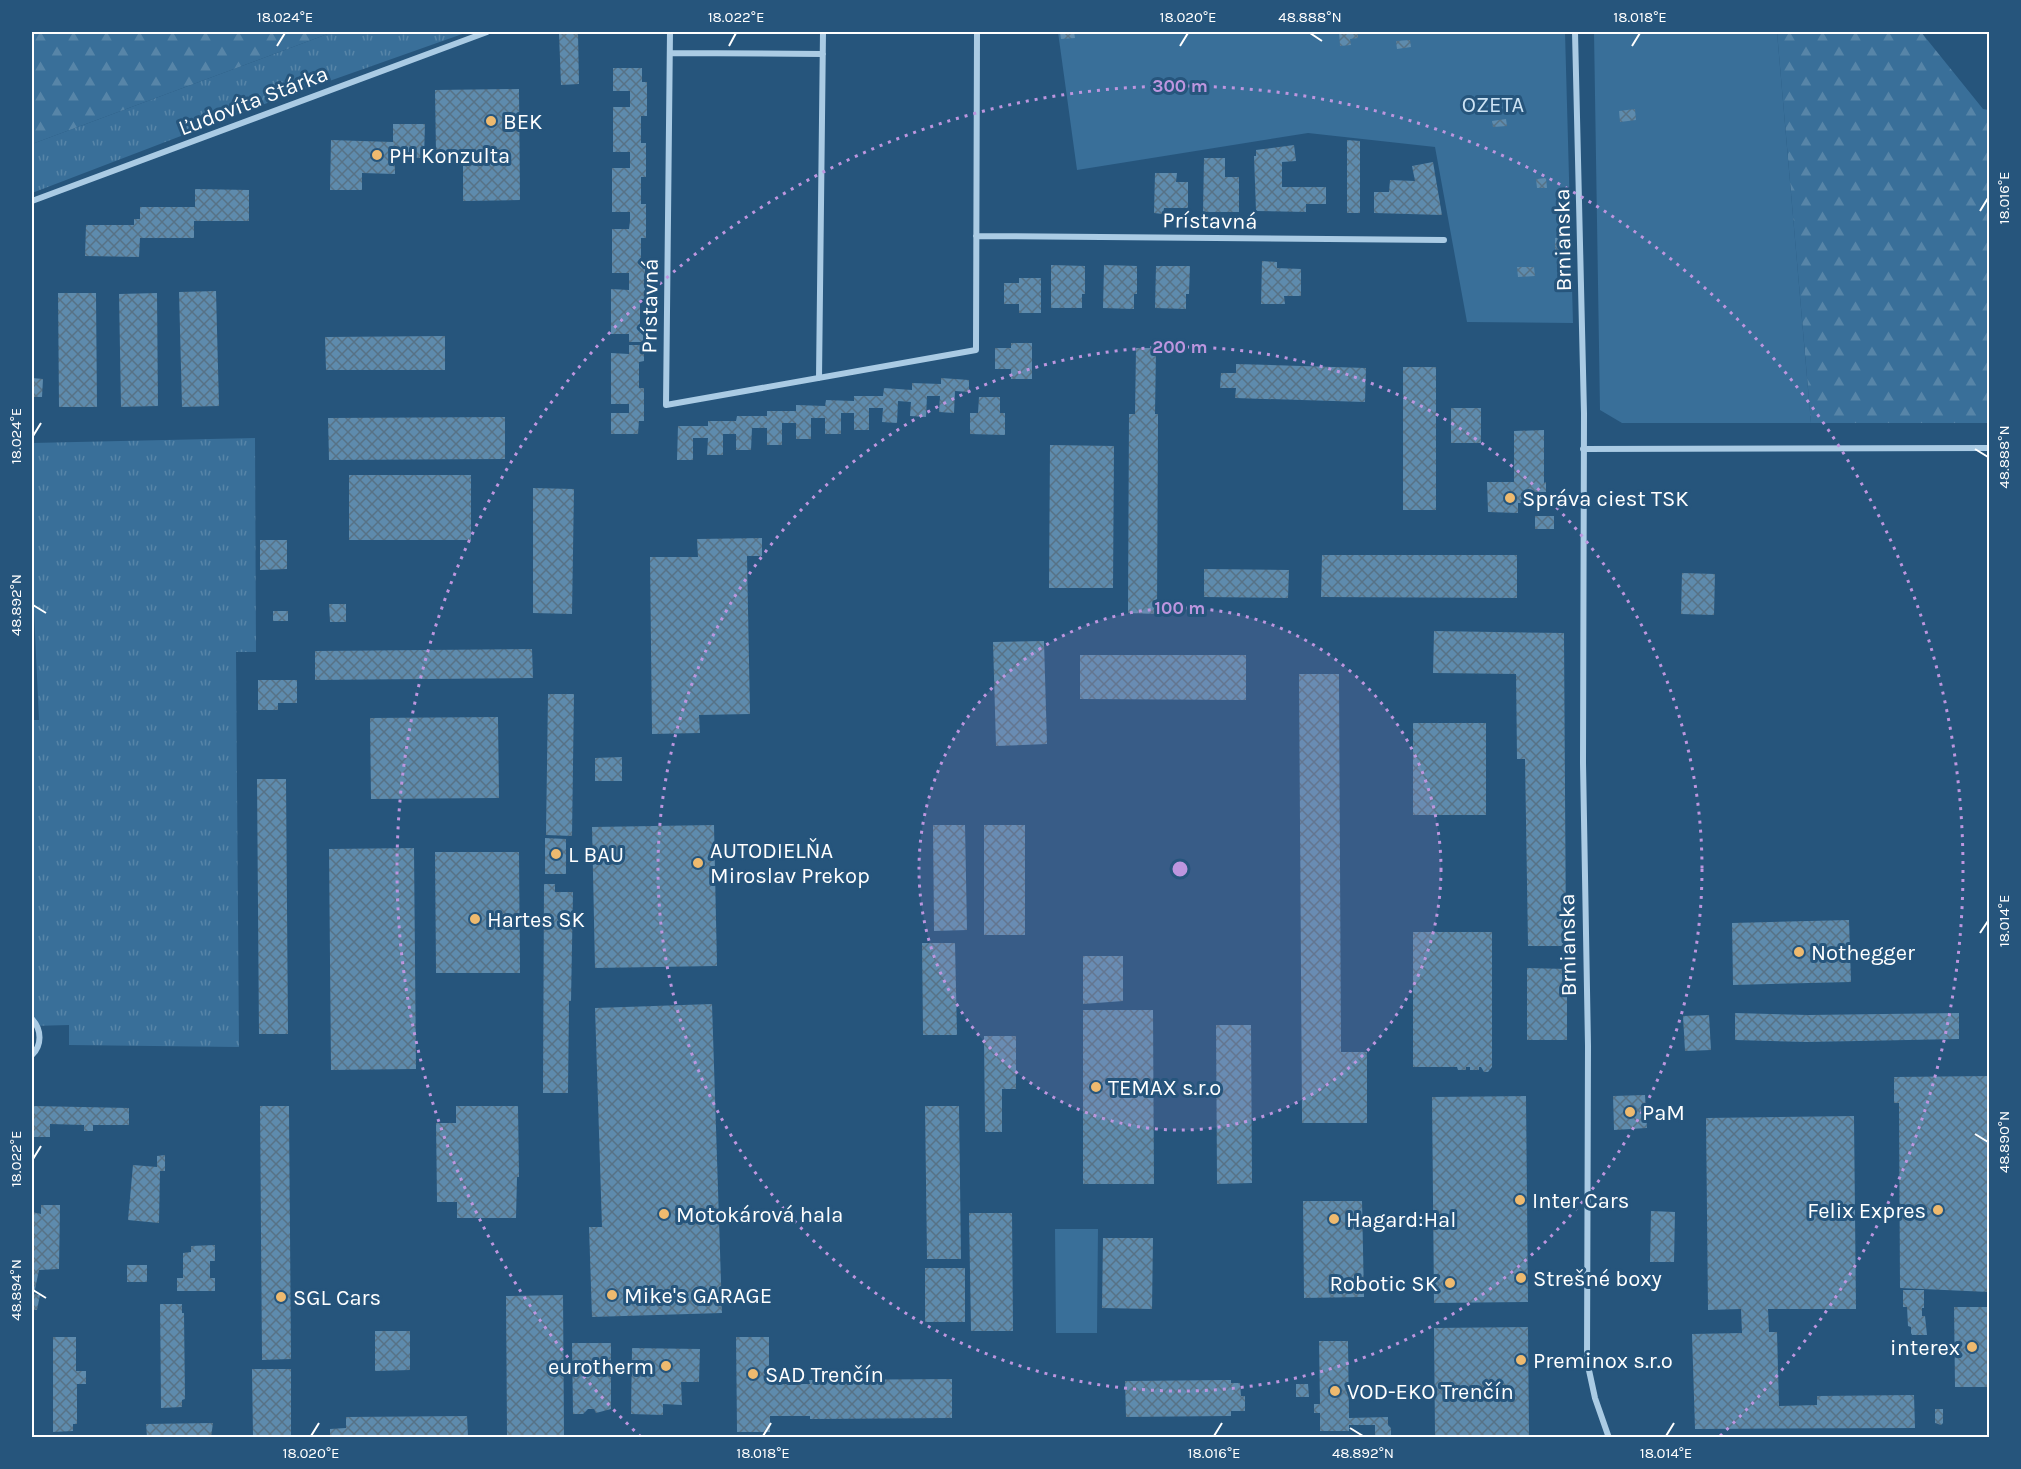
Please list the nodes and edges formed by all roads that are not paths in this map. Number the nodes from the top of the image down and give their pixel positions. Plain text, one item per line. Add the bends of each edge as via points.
1 (487, 32) edge
2 (670, 32) edge
3 (823, 32) edge
4 (977, 32) edge
5 (1575, 32) edge
6 (670, 53) junction
7 (823, 54) junction
8 (32, 201) edge
9 (976, 236) junction
10 (1444, 240) dead end
11 (819, 378) junction
12 (1583, 448) junction
13 (1989, 448) edge
14 (32, 1019) edge
15 (32, 1055) edge
16 (1609, 1437) edge
17 (1615, 1437) edge
18 (1625, 1437) edge

1 - 8 street, Ľudovíta Stárka
2 - 6 street, Prístavná
3 - 7 street
4 - 9 street, Prístavná
5 - 12 street, Brnianska
6 - 7 street
6 - 11 street, Prístavná via 666,405
7 - 11 street
9 - 10 street, Prístavná
9 - 11 street, Prístavná via 976,350
12 - 13 street
12 - 16 street, Brnianska via 1587,1361
14 - 15 street via 40,1037
17 - 18 street

